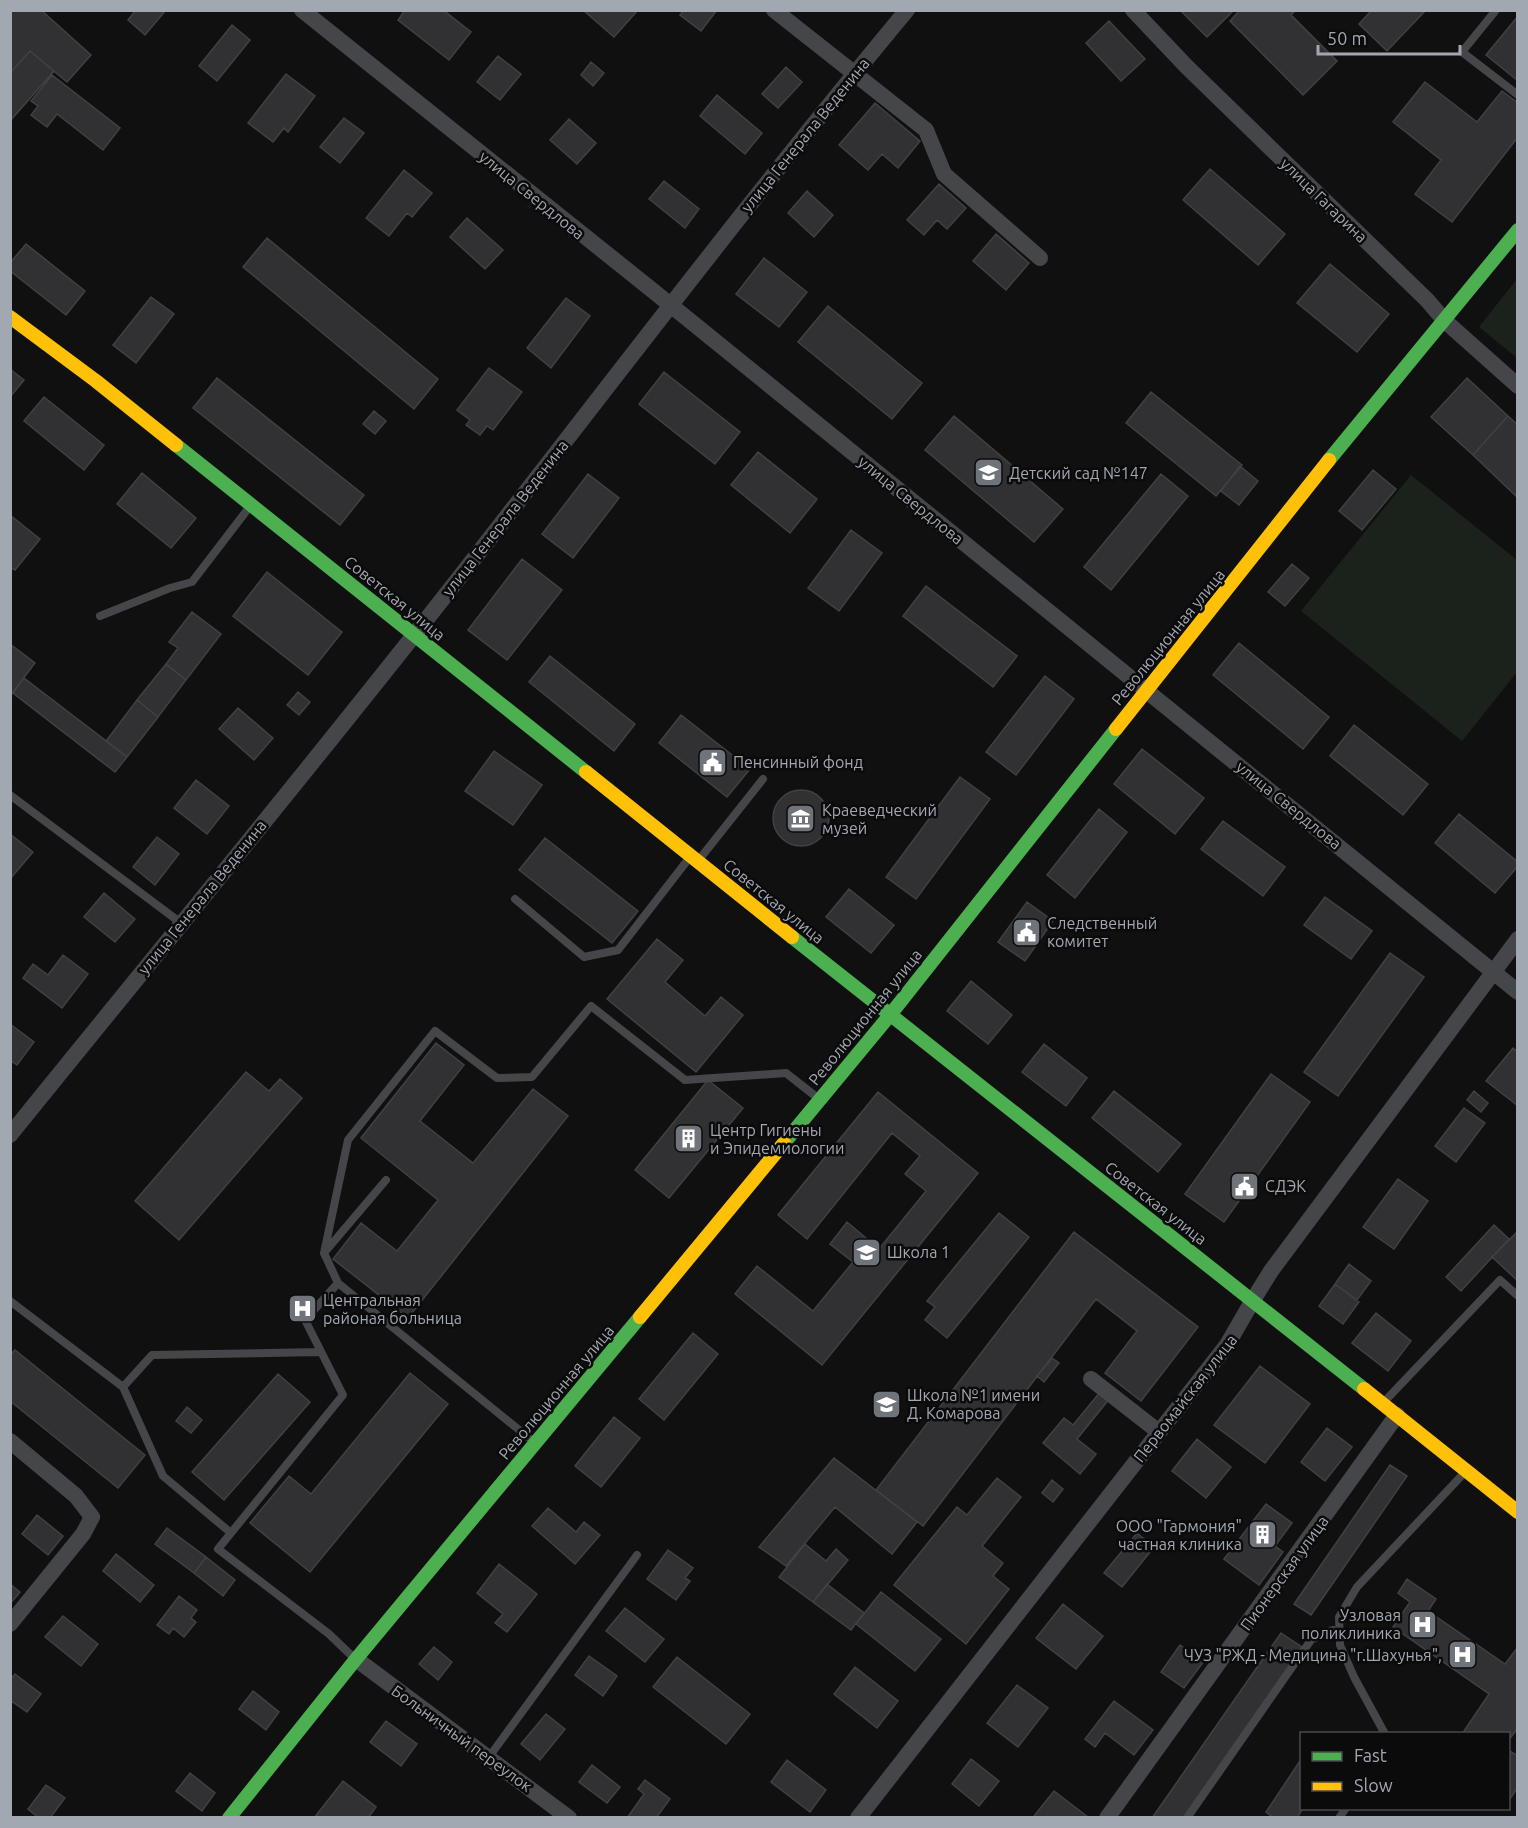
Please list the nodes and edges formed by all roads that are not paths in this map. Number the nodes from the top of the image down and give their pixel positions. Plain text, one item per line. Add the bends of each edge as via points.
1 (302, 10) edge
2 (774, 10) edge
3 (907, 10) edge
4 (1133, 10) edge
5 (1496, 10) edge
6 (854, 74) junction
7 (1518, 95) edge
8 (1518, 230) edge
9 (1040, 258) dead end
10 (670, 305) junction
11 (10, 317) edge
12 (1444, 321) junction
13 (1518, 386) edge
14 (251, 504) junction
15 (100, 616) dead end
16 (414, 634) junction
17 (1146, 690) junction
18 (763, 779) dead end
19 (10, 795) edge
20 (694, 858) junction
21 (515, 899) dead end
22 (181, 923) junction
23 (1518, 939) edge
24 (1493, 971) junction
25 (1518, 992) edge
26 (890, 1015) junction
27 (820, 1099) junction
28 (10, 1135) edge
29 (386, 1180) dead end
30 (324, 1252) junction
31 (338, 1283) junction
32 (1518, 1296) edge
33 (1253, 1300) junction
34 (10, 1301) edge
35 (321, 1352) junction
36 (1091, 1379) dead end
37 (123, 1387) junction
38 (1383, 1404) junction
39 (1397, 1415) junction
40 (1159, 1432) junction
41 (10, 1441) edge
42 (535, 1443) junction
43 (1466, 1470) junction
44 (1518, 1512) edge
45 (231, 1533) junction
46 (637, 1555) dead end
47 (10, 1624) edge
48 (1340, 1631) junction
49 (356, 1659) junction
50 (1384, 1732) edge
51 (489, 1757) junction
52 (229, 1818) edge
53 (569, 1818) edge
54 (858, 1818) edge
55 (1107, 1818) edge
56 (1187, 1818) edge

1 - 10 street, улица Свердлова
2 - 6 street
3 - 6 street, улица Генерала Веденина
4 - 12 street, улица Гагарина
5 - 7 lane via 1462,52
6 - 9 street via 926,130 944,174
6 - 10 street, улица Генерала Веденина
8 - 12 street, Революционная улица
10 - 16 street, улица Генерала Веденина
10 - 17 street, улица Свердлова
11 - 14 street, Советская улица
12 - 13 street, улица Гагарина
12 - 17 street, Революционная улица
14 - 15 lane via 192,582
14 - 16 street, Советская улица
16 - 20 street, Советская улица
16 - 22 street, улица Генерала Веденина
17 - 24 street, улица Свердлова
17 - 26 street, Революционная улица
18 - 20 lane
19 - 22 lane
20 - 21 lane via 618,950 584,957
20 - 26 street, Советская улица
22 - 28 street, улица Генерала Веденина
23 - 24 street, Первомайская улица
24 - 25 street, улица Свердлова
24 - 33 street, Первомайская улица
26 - 27 street, Революционная улица
26 - 33 street, Советская улица
27 - 30 lane via 786,1073 685,1080 591,1005 532,1077 497,1078 435,1031 348,1140
27 - 42 street, Революционная улица
29 - 30 lane
30 - 31 lane
31 - 35 lane via 305,1320
31 - 42 lane
32 - 38 lane via 1500,1280
33 - 38 street, Советская улица
33 - 40 street, Первомайская улица via 1227,1345
34 - 37 lane
35 - 37 lane via 152,1355
35 - 45 lane via 344,1395
36 - 40 street
37 - 45 lane via 163,1476
38 - 39 street, Советская улица
39 - 43 street, Советская улица
39 - 55 street, Пионерская улица
40 - 54 street, Первомайская улица
41 - 47 street via 76,1496 92,1517 83,1534
42 - 49 street, Революционная улица
43 - 44 street, Советская улица
43 - 48 lane via 1357,1587 1339,1617
45 - 49 lane via 218,1549
46 - 51 lane
48 - 50 lane via 1340,1645 1353,1677
48 - 56 lane via 1332,1630 1311,1640
49 - 51 street, Больничный переулок
49 - 52 street, Революционная улица
51 - 53 street, Больничный переулок

